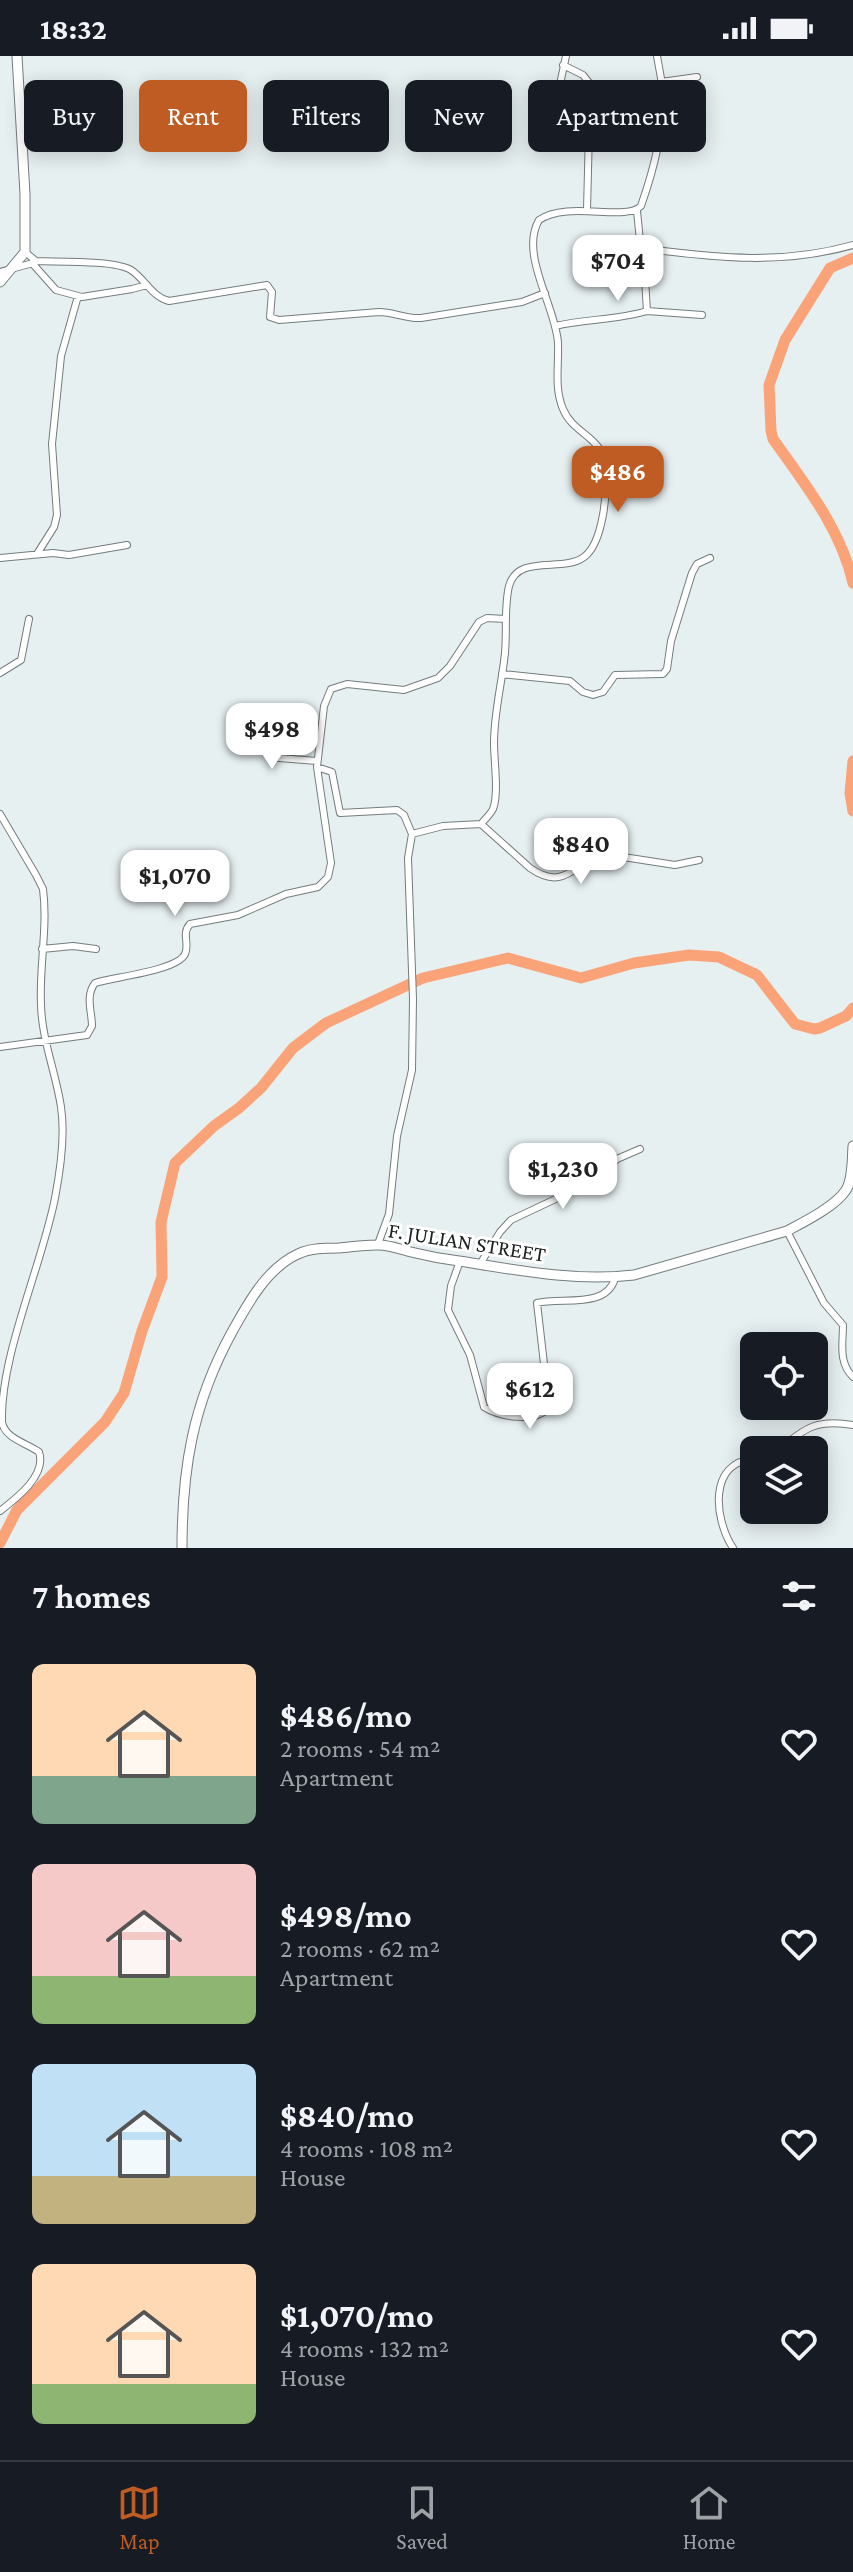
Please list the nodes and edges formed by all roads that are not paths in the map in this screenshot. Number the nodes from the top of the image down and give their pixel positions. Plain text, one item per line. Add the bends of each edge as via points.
1 (17, 56) edge
2 (657, 56) edge
3 (562, 59) edge
4 (697, 77) dead end
5 (560, 80) edge
6 (587, 80) edge
7 (661, 80) edge
8 (675, 80) edge
9 (588, 152) edge
10 (655, 152) edge
11 (587, 210) junction
12 (637, 211) junction
13 (853, 245) edge
14 (643, 247) junction
15 (25, 252) junction
16 (34, 262) junction
17 (5, 272) edge
18 (0, 282) edge
19 (147, 285) junction
20 (545, 293) junction
21 (78, 296) junction
22 (647, 311) junction
23 (702, 315) dead end
24 (555, 326) junction
25 (127, 545) dead end
26 (37, 554) junction
27 (0, 558) edge
28 (710, 558) dead end
29 (29, 619) dead end
30 (506, 619) junction
31 (0, 673) edge
32 (502, 674) junction
33 (277, 727) dead end
34 (317, 764) junction
35 (340, 813) junction
36 (0, 814) edge
37 (323, 822) junction
38 (481, 824) junction
39 (3, 828) edge
40 (412, 834) junction
41 (699, 860) dead end
42 (42, 949) junction
43 (96, 949) dead end
44 (45, 1040) junction
45 (0, 1047) edge
46 (853, 1146) edge
47 (640, 1149) dead end
48 (850, 1188) edge
49 (787, 1231) junction
50 (378, 1244) junction
51 (460, 1261) junction
52 (480, 1264) junction
53 (615, 1278) junction
54 (853, 1377) edge
55 (1, 1421) edge
56 (853, 1425) edge
57 (794, 1436) edge
58 (740, 1461) edge
59 (0, 1511) edge
60 (182, 1548) edge
61 (733, 1548) edge

1 - 15 street
2 - 7 street
3 - 5 street
3 - 6 street
4 - 8 street
9 - 11 street
10 - 12 street
11 - 12 street
11 - 20 street via 551,214 536,225 535,253
12 - 14 street
13 - 14 street via 756,260
14 - 22 street
15 - 16 street
15 - 17 street
16 - 17 street
16 - 19 street via 120,265
16 - 21 street via 56,290
17 - 18 street
19 - 20 street via 160,298 176,302 267,285 272,292 269,314 279,320 379,312 421,318 522,302
19 - 21 street
20 - 24 street
21 - 26 street via 61,356 52,444 56,521
22 - 23 street
22 - 24 street
24 - 30 street via 562,407 605,459 603,511 595,543 584,557 536,565 513,578
25 - 26 street via 69,555
26 - 27 street
28 - 32 street via 692,573 665,673 615,675 597,695 566,680
29 - 31 street via 21,660
30 - 32 street
30 - 34 street via 479,622 438,678 404,690 347,684 331,689
32 - 38 street via 494,723 494,805
33 - 34 street via 279,758
34 - 35 street via 332,772
34 - 37 street
35 - 37 street
35 - 40 street via 397,810
36 - 39 street
37 - 44 street via 331,863 324,883 238,915 190,924 181,959 92,986 92,1026 87,1035
38 - 40 street
38 - 41 street via 530,868 552,877 570,874 604,854 675,865
39 - 42 street via 43,889
40 - 50 street via 408,871 414,1052 389,1214
42 - 43 street
42 - 44 street
44 - 45 street
44 - 55 street via 61,1109 57,1182 4,1362
46 - 48 street, F. JULIAN STREET
47 - 52 street via 617,1159 581,1187 511,1220
48 - 49 street, F. JULIAN STREET
49 - 53 street, F. JULIAN STREET
49 - 54 street via 824,1303 843,1325 842,1352
50 - 51 street, F. JULIAN STREET
50 - 60 street, F. JULIAN STREET via 299,1253 278,1266 239,1319 206,1388 190,1437
51 - 52 street, F. JULIAN STREET
51 - 53 street via 448,1310 470,1355 484,1407 504,1414 537,1416 548,1411 537,1303 602,1296 612,1289
52 - 53 street, F. JULIAN STREET
55 - 59 street via 6,1432 41,1458 22,1493
56 - 57 street via 810,1426
58 - 61 street via 723,1477 719,1496

